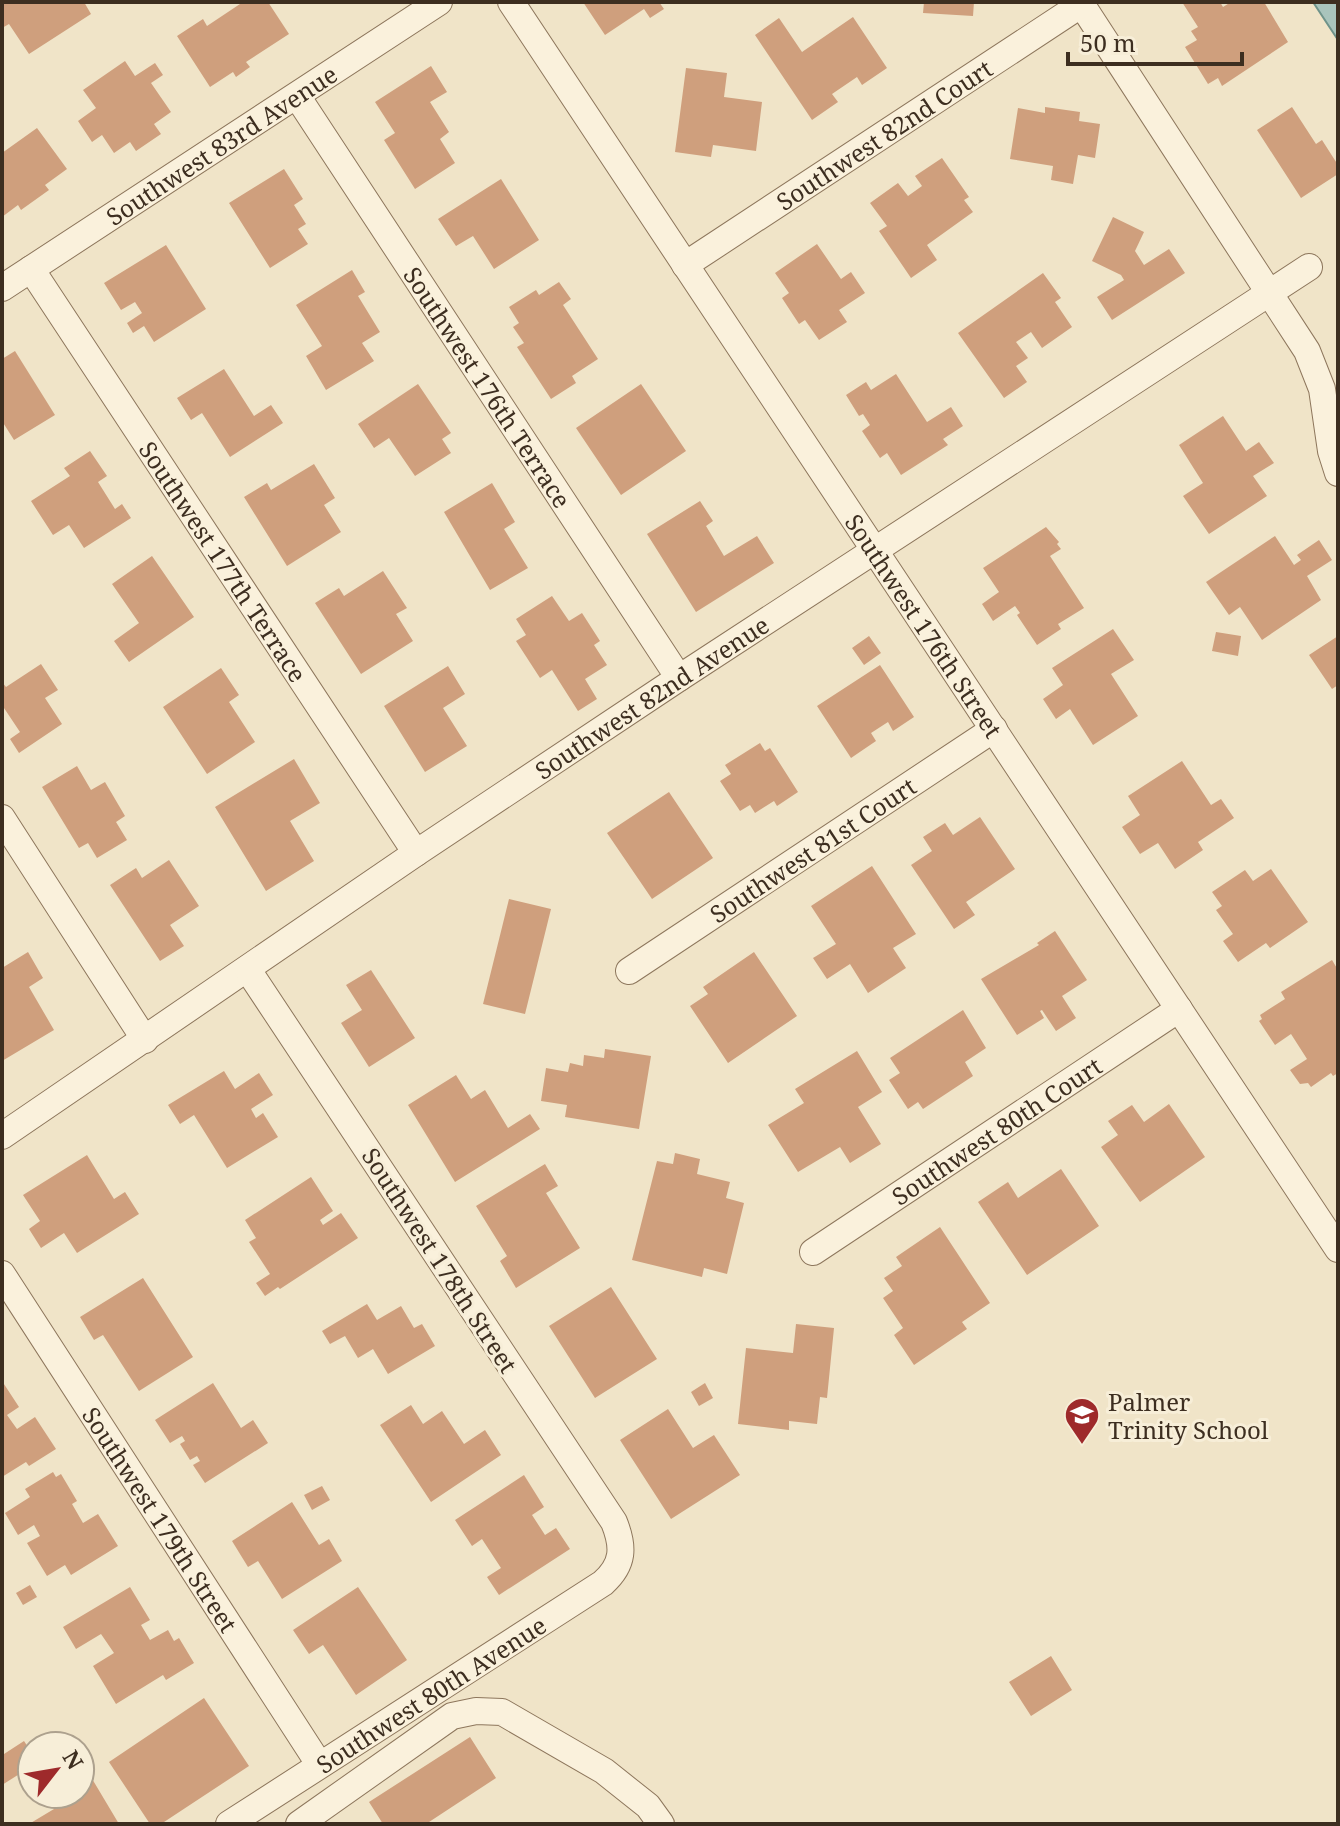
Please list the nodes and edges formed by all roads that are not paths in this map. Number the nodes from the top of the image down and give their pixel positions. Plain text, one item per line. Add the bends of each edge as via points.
1 (439, 2) edge
2 (511, 2) edge
3 (1081, 3) edge
4 (297, 96) junction
5 (685, 265) junction
6 (1309, 267) dead end
7 (31, 269) junction
8 (2, 288) edge
9 (1270, 292) junction
10 (1338, 473) edge
11 (873, 551) junction
12 (679, 678) junction
13 (994, 729) junction
14 (2, 818) edge
15 (416, 853) junction
16 (248, 970) junction
17 (629, 971) dead end
18 (1179, 1009) junction
19 (145, 1040) junction
20 (2, 1136) edge
21 (1338, 1249) edge
22 (813, 1252) dead end
23 (2, 1274) edge
24 (622, 1555) joint
25 (319, 1764) junction
26 (229, 1824) edge
27 (299, 1824) edge
28 (661, 1824) edge

1 - 4 street, Southwest 83rd Avenue
2 - 5 street, Southwest 176th Street
3 - 5 street, Southwest 82nd Court
3 - 9 street
4 - 7 street, Southwest 83rd Avenue
4 - 12 street, Southwest 176th Terrace
5 - 11 street, Southwest 176th Street
6 - 9 street, Southwest 82nd Avenue
7 - 8 street, Southwest 83rd Avenue
7 - 15 street, Southwest 177th Terrace
9 - 10 street via 1316,370
9 - 11 street, Southwest 82nd Avenue
11 - 12 street, Southwest 82nd Avenue
11 - 13 street, Southwest 176th Street
12 - 15 street, Southwest 82nd Avenue
13 - 17 street, Southwest 81st Court
13 - 18 street, Southwest 176th Street
14 - 19 street
15 - 16 street, Southwest 82nd Avenue
16 - 19 street, Southwest 82nd Avenue
16 - 24 street, Southwest 178th Street via 614,1522
18 - 21 street, Southwest 176th Street
18 - 22 street, Southwest 80th Court
19 - 20 street, Southwest 82nd Avenue
23 - 25 street, Southwest 179th Street
24 - 25 street, Southwest 80th Avenue via 603,1583
25 - 26 street, Southwest 80th Avenue
27 - 28 street via 452,1716 476,1711 502,1712 604,1771 648,1806

